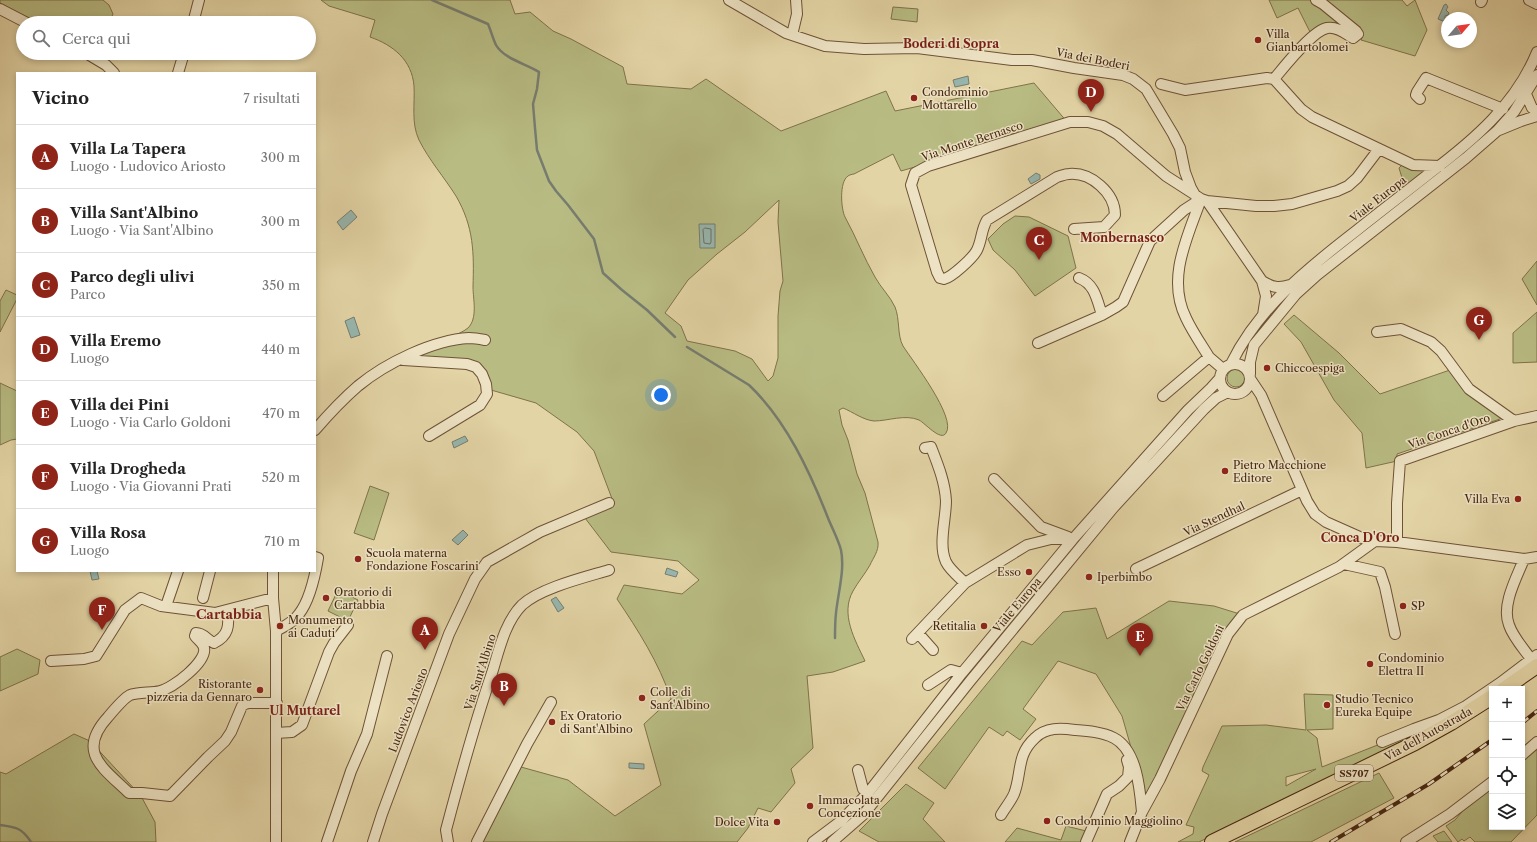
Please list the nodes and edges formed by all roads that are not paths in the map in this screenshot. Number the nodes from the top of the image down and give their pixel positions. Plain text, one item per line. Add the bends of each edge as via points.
1 (200, 0) edge
2 (729, 0) edge
3 (796, 0) edge
4 (1316, 0) edge
5 (1529, 0) edge
6 (1537, 4) edge
7 (0, 9) edge
8 (195, 16) edge
9 (16, 17) edge
10 (792, 35) junction
11 (1537, 52) edge
12 (98, 60) edge
13 (182, 60) edge
14 (113, 72) edge
15 (178, 72) edge
16 (1537, 75) edge
17 (1274, 79) junction
18 (1161, 84) dead end
19 (1526, 94) junction
20 (1420, 99) dead end
21 (1503, 109) junction
22 (1537, 111) edge
23 (1537, 116) edge
24 (1497, 131) junction
25 (1379, 149) junction
26 (1440, 166) junction
27 (1201, 198) junction
28 (1074, 229) dead end
29 (1079, 278) dead end
30 (1262, 281) junction
31 (1290, 286) junction
32 (1102, 315) junction
33 (1263, 316) junction
34 (1377, 332) dead end
35 (484, 340) dead end
36 (1038, 343) dead end
37 (1209, 358) junction
38 (401, 360) junction
39 (1225, 370) junction
40 (1250, 377) junction
41 (1244, 391) junction
42 (1228, 392) junction
43 (1163, 396) dead end
44 (1264, 405) junction
45 (1537, 416) edge
46 (1514, 421) junction
47 (316, 429) edge
48 (429, 436) dead end
49 (925, 448) dead end
50 (994, 479) dead end
51 (1302, 490) junction
52 (609, 503) dead end
53 (1074, 539) junction
54 (1375, 541) junction
55 (1397, 542) junction
56 (316, 557) edge
57 (1537, 557) edge
58 (1524, 558) junction
59 (1344, 564) junction
60 (1136, 569) dead end
61 (609, 570) dead end
62 (178, 572) edge
63 (210, 572) edge
64 (273, 572) edge
65 (316, 572) edge
66 (316, 572) edge
67 (965, 583) junction
68 (204, 598) dead end
69 (273, 598) junction
70 (166, 606) junction
71 (227, 611) junction
72 (348, 625) dead end
73 (276, 631) junction
74 (1395, 634) dead end
75 (933, 650) dead end
76 (387, 656) dead end
77 (1535, 660) edge
78 (51, 661) dead end
79 (962, 673) junction
80 (928, 685) dead end
81 (1507, 686) edge
82 (1489, 700) edge
83 (551, 702) dead end
84 (277, 703) junction
85 (276, 733) junction
86 (1382, 742) dead end
87 (1537, 742) edge
88 (1120, 744) junction
89 (1525, 752) edge
90 (858, 770) dead end
91 (1489, 784) edge
92 (868, 793) junction
93 (1142, 812) junction
94 (1001, 815) dead end
95 (276, 842) edge
96 (327, 842) edge
97 (373, 842) edge
98 (448, 842) edge
99 (477, 842) edge
100 (813, 842) edge
101 (832, 842) edge
102 (1086, 842) edge
103 (1130, 842) edge
104 (1212, 842) edge
105 (1406, 842) edge

1 - 8 street
2 - 10 street, Via dei Boderi
3 - 10 street via 797,14
4 - 17 street via 1358,34 1353,38 1337,29 1327,28 1314,35
5 - 6 street
7 - 9 street
10 - 27 street, Via dei Boderi via 825,46 917,48 1012,60 1044,61 1133,79 1146,89 1173,134 1180,148 1191,188
11 - 21 street, Viale Europa
12 - 14 street
13 - 15 street
16 - 19 street, Viale Europa
17 - 18 street via 1185,90
17 - 25 street via 1301,109 1312,117
19 - 22 street via 1532,108
19 - 24 street, Viale Europa
20 - 21 street via 1416,95 1426,78
21 - 26 street, Viale Europa
23 - 24 street
24 - 40 street, Viale Europa via 1296,294 1254,345
25 - 26 street via 1412,165
25 - 27 street via 1348,186 1292,204 1256,206
26 - 31 street, Viale Europa via 1311,266
27 - 28 street, Via Monte Bernasco via 1166,176 1117,134 1103,126 1088,122 1070,122 928,166 915,173 912,179 911,185 924,231 940,278 944,279 954,274 977,251 987,220 1057,177 1069,174 1087,176 1098,183 1115,206 1115,215 1104,227
27 - 30 street, Via Monte Bernasco
27 - 32 street via 1150,241 1123,302
27 - 37 street via 1177,275 1179,296 1185,316
29 - 32 street via 1093,288
30 - 31 street via 1274,288
30 - 33 street, Via Monte Bernasco via 1266,296
31 - 33 street, Viale Europa
32 - 36 street
33 - 39 street, Viale Europa via 1249,332
34 - 46 street via 1401,329 1431,342 1469,389
35 - 38 street via 455,340 428,347
37 - 39 street
37 - 43 street
38 - 47 street via 386,366 358,386
38 - 48 street via 467,364 476,367 486,384 486,394 480,405
39 - 40 street via 1240,364 1245,366
39 - 42 street via 1222,386
39 - 53 street, Viale Europa
40 - 41 street, Viale Europa via 1250,384
40 - 44 street
41 - 42 street, Viale Europa via 1236,394
41 - 44 street via 1255,396
42 - 101 street, Viale Europa via 1211,402 1103,520 864,814
44 - 51 street
45 - 46 street
46 - 55 street, Via Conca d'Oro via 1400,460 1396,503
49 - 67 street via 931,447 942,475 946,501 943,534 946,563
50 - 53 street via 1040,527
51 - 54 street via 1320,519 1362,538
51 - 60 street, Via Stendhal
52 - 97 street, Ludovico Ariosto via 540,532 496,556 487,562 475,579 449,634
53 - 67 street via 1051,539 1027,545
53 - 79 street, Viale Europa
54 - 55 street
54 - 59 street, Via Carlo Goldoni
55 - 58 street
56 - 66 street
57 - 58 street
58 - 77 street via 1506,612 1508,624
59 - 74 street via 1380,572
59 - 93 street, Via Carlo Goldoni via 1243,614 1228,634
61 - 98 street, Via Sant'Albino via 539,593 515,613 504,635 479,710 446,830
62 - 70 street
63 - 68 street
64 - 69 street
65 - 73 street via 299,614 289,624
67 - 75 street via 915,636
69 - 71 street
69 - 73 street
70 - 71 street via 201,612
70 - 78 street via 141,598 125,610 96,656
71 - 84 street via 230,622 228,632 218,642 211,643 201,633 196,633 195,636 204,647 203,657 187,674 162,691 130,695 107,718 94,739 96,757 103,768 129,793 170,796 225,741 244,704
72 - 85 street via 329,652 302,725 292,732
73 - 84 street
76 - 96 street via 367,734 351,771
77 - 81 highway
77 - 86 street via 1466,706 1439,720
79 - 80 street via 951,670
79 - 92 street, Viale Europa
82 - 104 highway, Via dell'Autostrada / SS707 via 1415,743
83 - 99 street
84 - 85 street
85 - 95 street
87 - 89 street
88 - 93 street, Via Carlo Goldoni via 1128,752 1140,784
88 - 94 street, Via Carlo Goldoni via 1114,738 1094,732 1067,729 1044,731 1025,751 1014,794
88 - 102 street via 1129,767 1128,778 1107,794
90 - 92 street via 863,789
91 - 105 street via 1450,814
92 - 100 street, Viale Europa via 841,821
93 - 103 street, Via Carlo Goldoni

